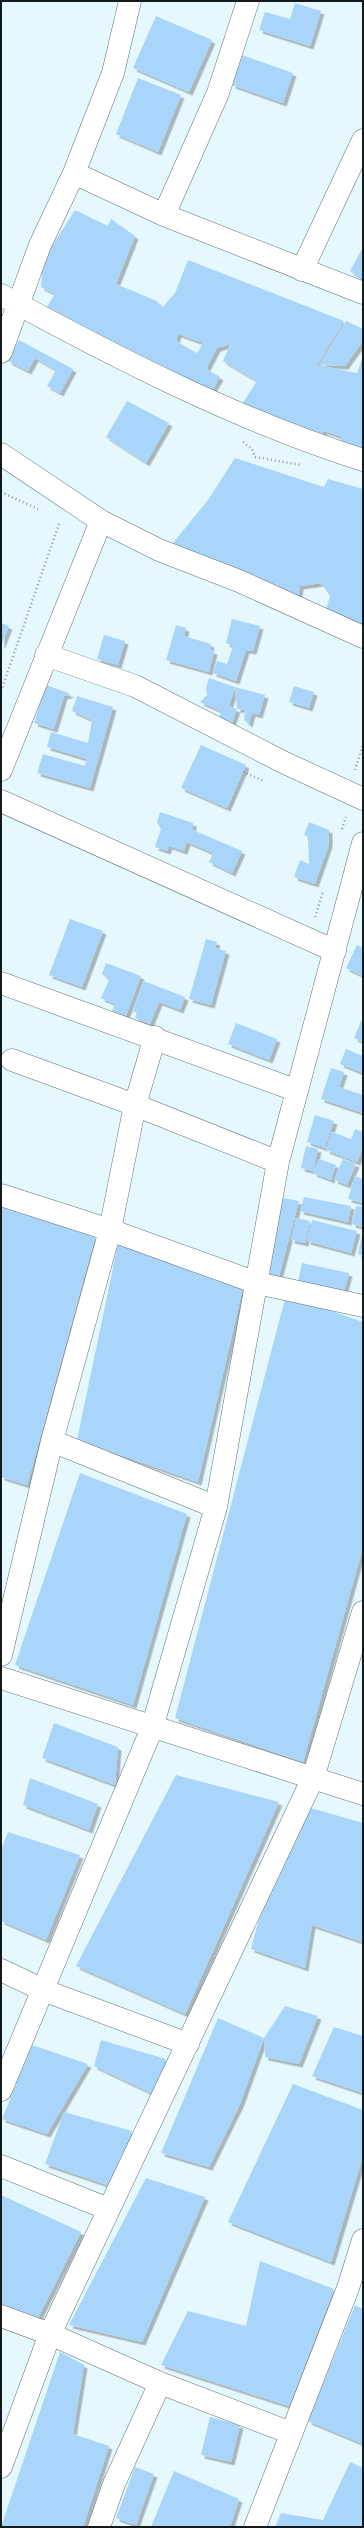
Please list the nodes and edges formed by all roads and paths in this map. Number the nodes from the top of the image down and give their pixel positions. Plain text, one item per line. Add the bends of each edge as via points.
1 (130, 1) edge
2 (248, 1) edge
3 (363, 140) edge
4 (74, 173) junction
5 (164, 215) junction
6 (302, 270) junction
7 (363, 293) edge
8 (10, 300) edge
9 (1, 352) edge
10 (1, 454) edge
11 (363, 460) edge
12 (1, 492) edge
13 (41, 511) dead end
14 (54, 517) dead end
15 (101, 521) junction
16 (363, 637) edge
17 (46, 655) junction
18 (1, 691) edge
19 (1, 770) edge
20 (363, 800) edge
21 (1, 801) edge
22 (363, 843) edge
23 (335, 951) junction
24 (1, 983) edge
25 (155, 1037) junction
26 (12, 1060) dead end
27 (295, 1090) junction
28 (135, 1105) junction
29 (278, 1162) junction
30 (1, 1195) edge
31 (110, 1230) junction
32 (257, 1283) junction
33 (363, 1306) edge
34 (52, 1442) junction
35 (216, 1507) junction
36 (363, 1612) edge
37 (1, 1655) edge
38 (1, 1678) edge
39 (152, 1728) junction
40 (312, 1778) junction
41 (363, 1794) edge
42 (1, 1970) edge
43 (43, 1990) junction
44 (188, 2044) junction
45 (1, 2090) edge
46 (1, 2166) edge
47 (108, 2209) junction
48 (363, 2240) edge
49 (356, 2291) edge
50 (1, 2316) edge
51 (50, 2334) junction
52 (160, 2383) junction
53 (291, 2433) junction
54 (1, 2467) edge
55 (100, 2527) edge
56 (255, 2527) edge

1 - 4 street via 113,73
2 - 5 street via 218,93
3 - 6 street
4 - 5 street
4 - 8 street via 40,245
5 - 6 street
6 - 7 street
8 - 9 street
8 - 11 street via 138,366 268,426
10 - 15 street
12 - 13 path
14 - 18 path via 60,520
15 - 16 street via 159,550 239,581
15 - 17 street
17 - 19 street
17 - 20 street via 136,686
21 - 23 street
22 - 23 street
23 - 27 street
24 - 25 street
25 - 27 street
25 - 28 street
26 - 28 street
27 - 29 street
28 - 29 street
28 - 31 street
29 - 32 street
30 - 31 street
31 - 32 street
31 - 34 street
32 - 33 street
32 - 35 street
34 - 35 street
34 - 37 street
35 - 39 street
36 - 40 street
38 - 39 street
39 - 40 street
39 - 43 street
40 - 41 street
40 - 44 street
42 - 43 street
43 - 44 street
43 - 45 street
44 - 47 street
46 - 47 street
47 - 51 street
48 - 49 street
49 - 53 street
50 - 51 street
51 - 52 street
51 - 54 street
52 - 53 street
52 - 55 street via 114,2484
53 - 56 street

